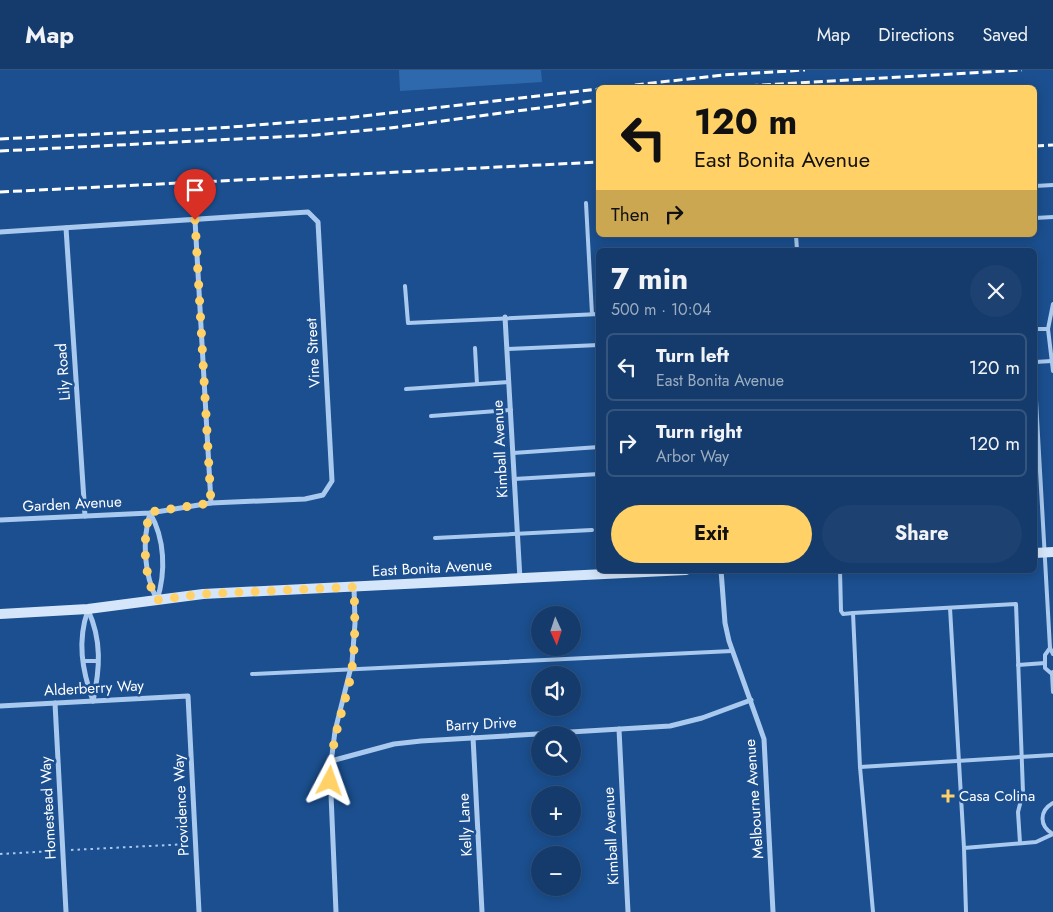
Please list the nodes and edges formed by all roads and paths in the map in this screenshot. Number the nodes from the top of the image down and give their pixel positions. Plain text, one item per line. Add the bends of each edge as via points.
1 (1037, 186) edge
2 (1053, 186) edge
3 (586, 203) dead end
4 (1053, 217) edge
5 (1037, 218) edge
6 (195, 220) junction
7 (66, 228) junction
8 (0, 232) edge
9 (405, 286) dead end
10 (1053, 304) edge
11 (592, 314) junction
12 (596, 314) edge
13 (506, 317) junction
14 (1037, 329) edge
15 (1048, 329) junction
16 (596, 345) edge
17 (475, 348) dead end
18 (507, 348) junction
19 (1037, 362) edge
20 (1052, 362) edge
21 (1053, 371) edge
22 (509, 382) junction
23 (477, 384) junction
24 (406, 389) dead end
25 (510, 410) junction
26 (431, 416) dead end
27 (1037, 419) edge
28 (596, 447) edge
29 (513, 453) junction
30 (596, 474) edge
31 (514, 479) junction
32 (323, 495) joint
33 (211, 503) junction
34 (150, 512) junction
35 (85, 516) junction
36 (0, 520) edge
37 (592, 530) dead end
38 (517, 534) junction
39 (435, 538) dead end
40 (1044, 553) edge
41 (631, 573) edge
42 (721, 573) edge
43 (840, 573) edge
44 (520, 579) junction
45 (354, 587) junction
46 (156, 600) junction
47 (950, 608) junction
48 (88, 609) junction
49 (853, 613) junction
50 (0, 614) edge
51 (1050, 648) junction
52 (732, 651) junction
53 (1053, 654) edge
54 (83, 661) junction
55 (98, 661) junction
56 (1045, 663) junction
57 (1018, 665) junction
58 (351, 669) junction
59 (1052, 673) edge
60 (252, 674) dead end
61 (1053, 692) edge
62 (188, 696) joint
63 (751, 700) junction
64 (93, 701) junction
65 (55, 703) junction
66 (0, 706) edge
67 (619, 729) junction
68 (473, 737) junction
69 (1053, 755) edge
70 (1022, 757) junction
71 (331, 761) junction
72 (959, 761) junction
73 (860, 767) junction
74 (1053, 803) edge
75 (1053, 834) edge
76 (1020, 843) junction
77 (196, 844) junction
78 (964, 848) junction
79 (63, 851) junction
80 (0, 854) edge
81 (66, 912) edge
82 (199, 912) edge
83 (336, 912) edge
84 (482, 912) edge
85 (628, 912) edge
86 (774, 912) edge
87 (873, 912) edge
88 (966, 912) edge

1 - 2 lane
3 - 11 lane
4 - 5 lane
6 - 7 street
6 - 32 street, Vine Street via 308,212 318,222 332,471 332,481
6 - 33 street
7 - 8 street
7 - 35 street, Lily Road
9 - 13 lane via 408,323
10 - 15 lane
11 - 12 lane
11 - 13 lane
13 - 18 street, Kimball Avenue
14 - 15 lane
15 - 20 lane
16 - 18 lane
17 - 23 lane
18 - 22 street, Kimball Avenue
19 - 20 lane
20 - 21 lane
22 - 23 lane
22 - 25 street, Kimball Avenue
23 - 24 lane
25 - 26 lane
25 - 29 street, Kimball Avenue
27 - 40 lane
28 - 29 lane
29 - 31 street, Kimball Avenue
30 - 31 lane
31 - 38 street, Kimball Avenue
32 - 33 street, Garden Avenue via 305,499
33 - 34 street, Garden Avenue
34 - 35 street, Garden Avenue
34 - 46 street via 145,528 148,581
34 - 46 street via 159,529 163,580
35 - 36 street, Garden Avenue
37 - 38 lane
38 - 39 lane
38 - 44 street, Kimball Avenue
40 - 51 lane
41 - 44 main road, East Bonita Avenue
42 - 52 street, Melbourne Avenue via 724,623
43 - 49 lane via 841,611 843,614
44 - 45 main road, East Bonita Avenue
45 - 46 main road, East Bonita Avenue via 203,594
45 - 58 street
46 - 48 main road, East Bonita Avenue
47 - 49 lane
47 - 57 lane via 1016,604
47 - 72 lane
48 - 50 main road, East Bonita Avenue
48 - 54 street via 82,629
48 - 55 street via 97,628
49 - 73 lane
51 - 53 lane
51 - 56 lane via 1045,655
52 - 58 lane
52 - 63 street, Melbourne Avenue
54 - 55 lane
54 - 64 street
55 - 64 street via 99,674
56 - 57 lane
56 - 59 lane via 1045,668
57 - 70 lane
58 - 60 lane
58 - 71 street
59 - 61 lane
62 - 64 street, Alderberry Way
62 - 77 street, Providence Way
63 - 67 street, Barry Drive via 686,723
63 - 86 street, Melbourne Avenue via 764,739
64 - 65 street, Alderberry Way
65 - 66 street, Alderberry Way
65 - 79 street, Homestead Way
67 - 68 street, Barry Drive
67 - 85 street, Kimball Avenue
68 - 71 street, Barry Drive via 394,744
68 - 84 street, Kelly Lane
69 - 70 lane
70 - 72 lane
70 - 76 lane via 1023,792 1018,812
71 - 83 street via 329,791
72 - 73 lane
72 - 78 lane
73 - 87 lane
74 - 75 lane via 1042,816 1044,827
75 - 76 lane via 1036,842
76 - 78 lane
77 - 79 path
77 - 82 street, Providence Way
78 - 88 lane
79 - 80 path
79 - 81 street, Homestead Way

